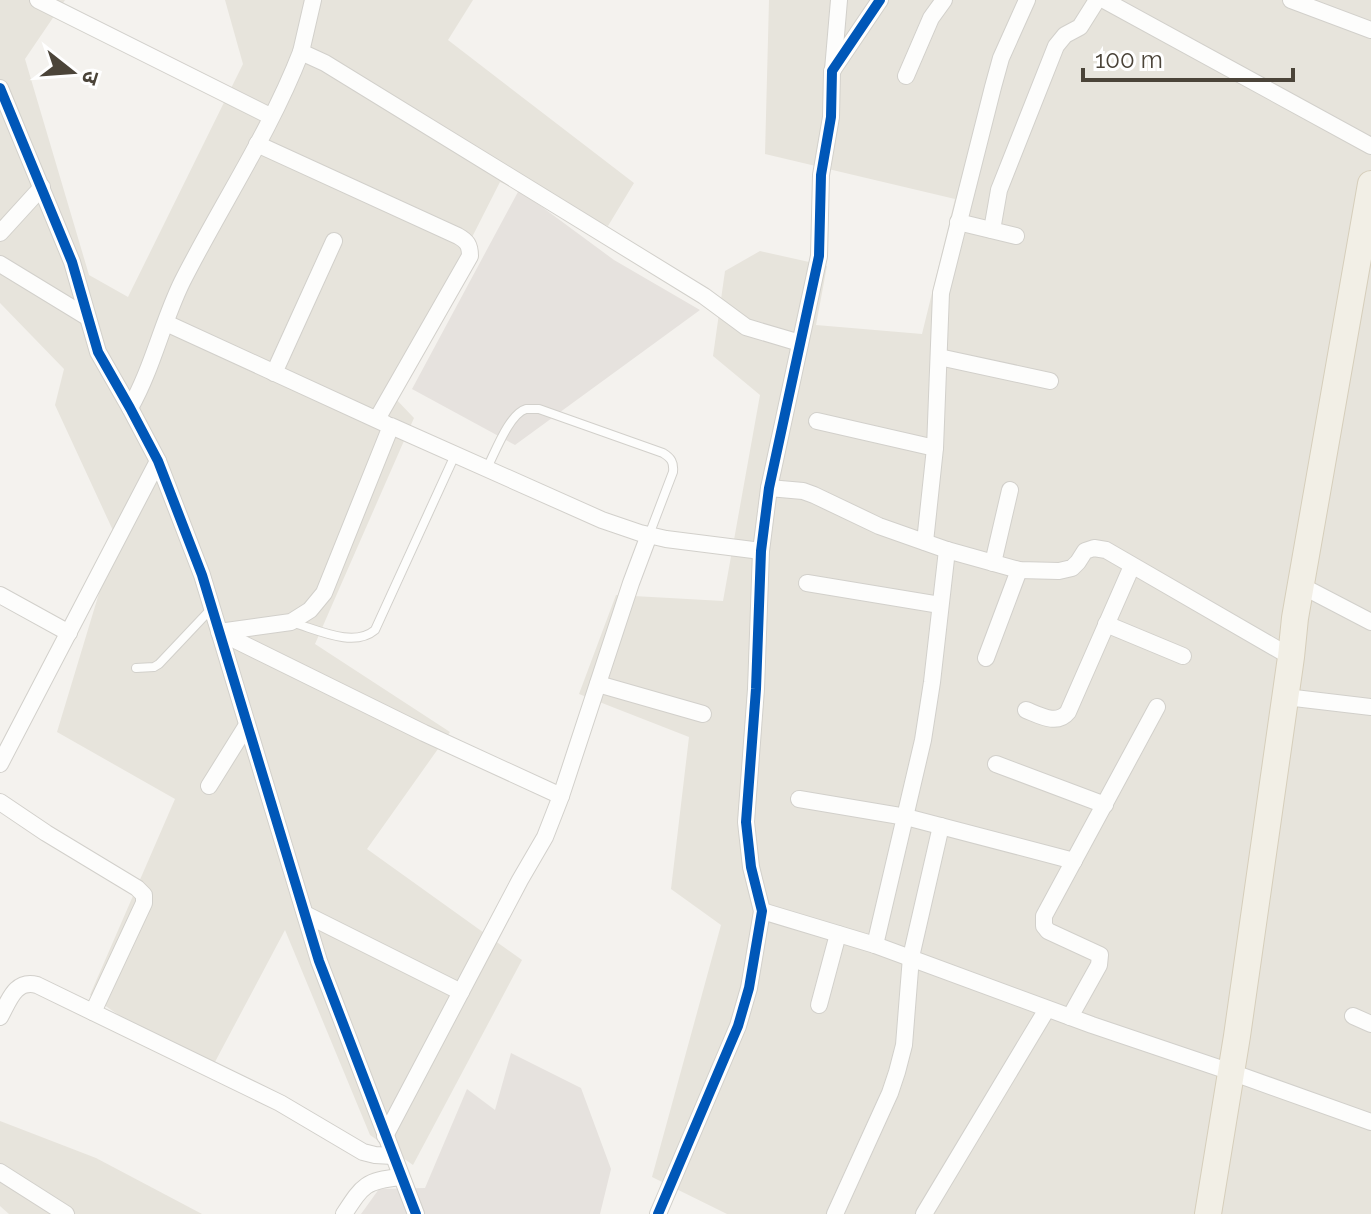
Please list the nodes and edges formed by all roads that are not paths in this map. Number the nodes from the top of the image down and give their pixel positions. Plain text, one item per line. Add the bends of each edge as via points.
1 (38, 0) edge
2 (313, 0) edge
3 (839, 0) edge
4 (880, 0) edge
5 (944, 0) edge
6 (1027, 0) edge
7 (1097, 0) edge
8 (1104, 0) edge
9 (1291, 0) edge
10 (1371, 30) edge
11 (301, 52) junction
12 (832, 71) junction
13 (906, 76) dead end
14 (0, 88) edge
15 (270, 116) junction
16 (257, 144) junction
17 (1371, 146) edge
18 (1371, 184) edge
19 (42, 187) junction
20 (958, 222) junction
21 (992, 230) junction
22 (0, 233) edge
23 (1016, 236) dead end
24 (334, 241) dead end
25 (0, 264) edge
26 (87, 317) junction
27 (166, 323) junction
28 (800, 343) junction
29 (939, 357) junction
30 (274, 373) junction
31 (1050, 381) dead end
32 (130, 408) junction
33 (817, 421) dead end
34 (384, 423) junction
35 (935, 448) junction
36 (455, 454) junction
37 (158, 461) junction
38 (487, 468) junction
39 (769, 488) junction
40 (1010, 490) dead end
41 (649, 535) junction
42 (925, 542) junction
43 (947, 550) junction
44 (761, 551) junction
45 (993, 563) junction
46 (1132, 566) junction
47 (1019, 570) junction
48 (807, 583) dead end
49 (1302, 586) junction
50 (0, 595) edge
51 (940, 605) junction
52 (212, 608) junction
53 (291, 622) junction
54 (1371, 622) edge
55 (1106, 624) junction
56 (219, 632) junction
57 (69, 633) junction
58 (1183, 656) dead end
59 (1291, 657) junction
60 (986, 658) dead end
61 (136, 668) dead end
62 (598, 684) junction
63 (1286, 697) junction
64 (1157, 707) dead end
65 (1371, 707) edge
66 (1026, 710) dead end
67 (703, 714) dead end
68 (247, 725) junction
69 (0, 764) edge
70 (996, 764) dead end
71 (209, 786) dead end
72 (561, 796) junction
73 (799, 799) dead end
74 (0, 802) edge
75 (1105, 805) junction
76 (906, 817) junction
77 (941, 826) junction
78 (1074, 861) junction
79 (762, 911) junction
80 (305, 914) junction
81 (838, 934) junction
82 (875, 945) junction
83 (911, 957) junction
84 (461, 992) junction
85 (819, 1005) dead end
86 (1047, 1009) junction
87 (93, 1012) junction
88 (1353, 1016) dead end
89 (0, 1017) edge
90 (1070, 1017) junction
91 (1371, 1024) edge
92 (1231, 1072) junction
93 (1371, 1122) edge
94 (385, 1136) junction
95 (393, 1156) junction
96 (0, 1172) edge
97 (400, 1177) junction
98 (66, 1214) edge
99 (344, 1214) edge
100 (416, 1214) edge
101 (658, 1214) edge
102 (835, 1214) edge
103 (924, 1214) edge
104 (1208, 1214) edge

1 - 15 street
2 - 11 street
3 - 12 street
4 - 12 street
5 - 13 street
6 - 20 street via 1001,58
7 - 21 street via 1080,27 1056,46 999,190
8 - 17 street
9 - 10 street
11 - 15 street
11 - 28 street via 704,296 746,327
12 - 28 street via 820,242
14 - 19 street
15 - 16 street
16 - 27 street
16 - 34 street via 458,236 470,249
18 - 49 main road
19 - 22 street
19 - 26 street
20 - 21 street
20 - 29 street via 941,293
21 - 23 street
24 - 30 street
25 - 26 street
26 - 32 street via 98,352
27 - 30 street
27 - 32 street
28 - 39 street
29 - 31 street
29 - 35 street
30 - 34 street
32 - 37 street
33 - 35 street
34 - 36 street
34 - 53 street via 324,593
35 - 42 street
36 - 38 street
36 - 53 lane via 375,630 343,637
37 - 52 street
37 - 57 street
38 - 41 street via 602,520
38 - 41 lane via 512,420 527,409 663,453 673,472
39 - 42 street via 803,491
39 - 44 street
40 - 45 street
41 - 44 street
41 - 62 street
42 - 43 street
43 - 45 street
43 - 51 street
44 - 79 street via 746,822
45 - 47 street
46 - 47 street via 1094,548 1072,568
46 - 55 street
46 - 59 street
47 - 60 street
48 - 51 street
49 - 54 street
49 - 59 main road
50 - 57 street
51 - 76 street via 923,740
52 - 56 street
52 - 61 lane via 159,664
53 - 56 street
55 - 58 street
55 - 66 street via 1063,718
56 - 68 street
56 - 72 street
57 - 69 street
59 - 63 main road
62 - 67 street
62 - 72 street
63 - 65 street
63 - 92 main road
64 - 75 street
68 - 71 street
68 - 80 street
70 - 75 street
72 - 84 street via 545,837
73 - 76 street
74 - 87 street via 144,895
75 - 78 street
76 - 77 street
76 - 82 street
77 - 78 street
77 - 83 street
78 - 90 street via 1043,921 1048,931 1100,955
79 - 81 street
79 - 101 street via 738,1026
80 - 84 street
80 - 94 street
81 - 82 street
81 - 85 street
82 - 83 street
83 - 86 street
83 - 102 street via 897,1072
84 - 94 street
86 - 90 street
86 - 103 street
87 - 89 street via 30,983 16,989
87 - 95 street via 280,1103 363,1152
88 - 91 street
90 - 92 street
92 - 93 street
92 - 104 main road
94 - 95 street
95 - 97 street
96 - 98 street
97 - 99 street via 375,1180
97 - 100 street

